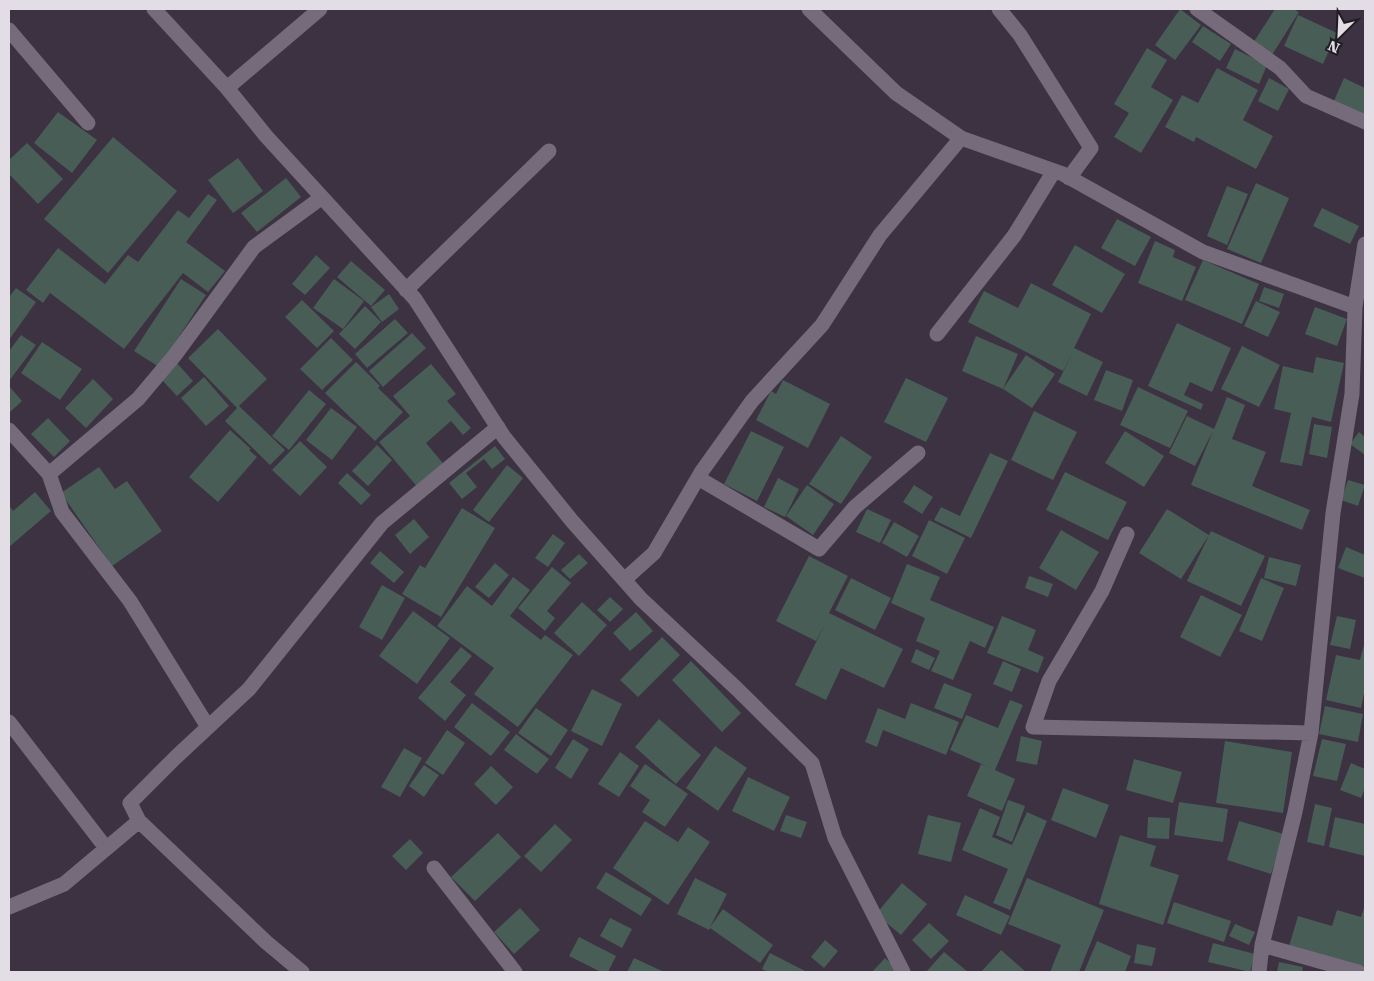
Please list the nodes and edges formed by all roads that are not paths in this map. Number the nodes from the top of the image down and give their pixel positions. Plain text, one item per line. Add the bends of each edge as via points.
1 (154, 9) edge
2 (320, 9) edge
3 (809, 9) edge
4 (999, 9) edge
5 (1198, 9) edge
6 (9, 30) edge
7 (227, 88) junction
8 (1365, 122) edge
9 (88, 123) dead end
10 (961, 138) junction
11 (549, 150) dead end
12 (1054, 171) junction
13 (1069, 178) junction
14 (321, 198) junction
15 (1365, 244) edge
16 (406, 290) junction
17 (1355, 308) junction
18 (937, 334) dead end
19 (498, 427) junction
20 (9, 430) edge
21 (918, 453) dead end
22 (50, 474) junction
23 (698, 478) junction
24 (1127, 534) dead end
25 (624, 580) junction
26 (9, 722) edge
27 (208, 727) junction
28 (1311, 733) junction
29 (139, 821) junction
30 (106, 848) junction
31 (434, 868) dead end
32 (9, 907) edge
33 (1262, 945) junction
34 (302, 972) edge
35 (515, 972) edge
36 (903, 972) edge
37 (1259, 972) edge
38 (1358, 972) edge

1 - 7 street
2 - 7 street
3 - 10 street via 896,92
4 - 13 street via 1020,35 1091,148
5 - 8 street via 1280,68 1306,96
6 - 9 street
7 - 14 street
10 - 12 street
10 - 23 street via 880,235 822,325 752,402
11 - 16 street
12 - 13 street
12 - 18 street via 1014,236
13 - 17 street via 1202,252
14 - 16 street
14 - 22 street via 254,247 138,400
15 - 17 street
16 - 19 street
17 - 28 street via 1352,394 1333,513
19 - 25 street via 572,521
19 - 27 street via 382,523 249,689
20 - 22 street
21 - 23 street via 855,507 819,549
22 - 27 street via 62,512 130,601
23 - 25 street via 654,553
24 - 28 street via 1102,591 1049,681 1033,727
25 - 36 street via 812,763 835,838
26 - 30 street
27 - 29 street via 130,803
28 - 33 street
29 - 30 street
29 - 34 street
30 - 32 street via 64,884
31 - 35 street
33 - 37 street
33 - 38 street

